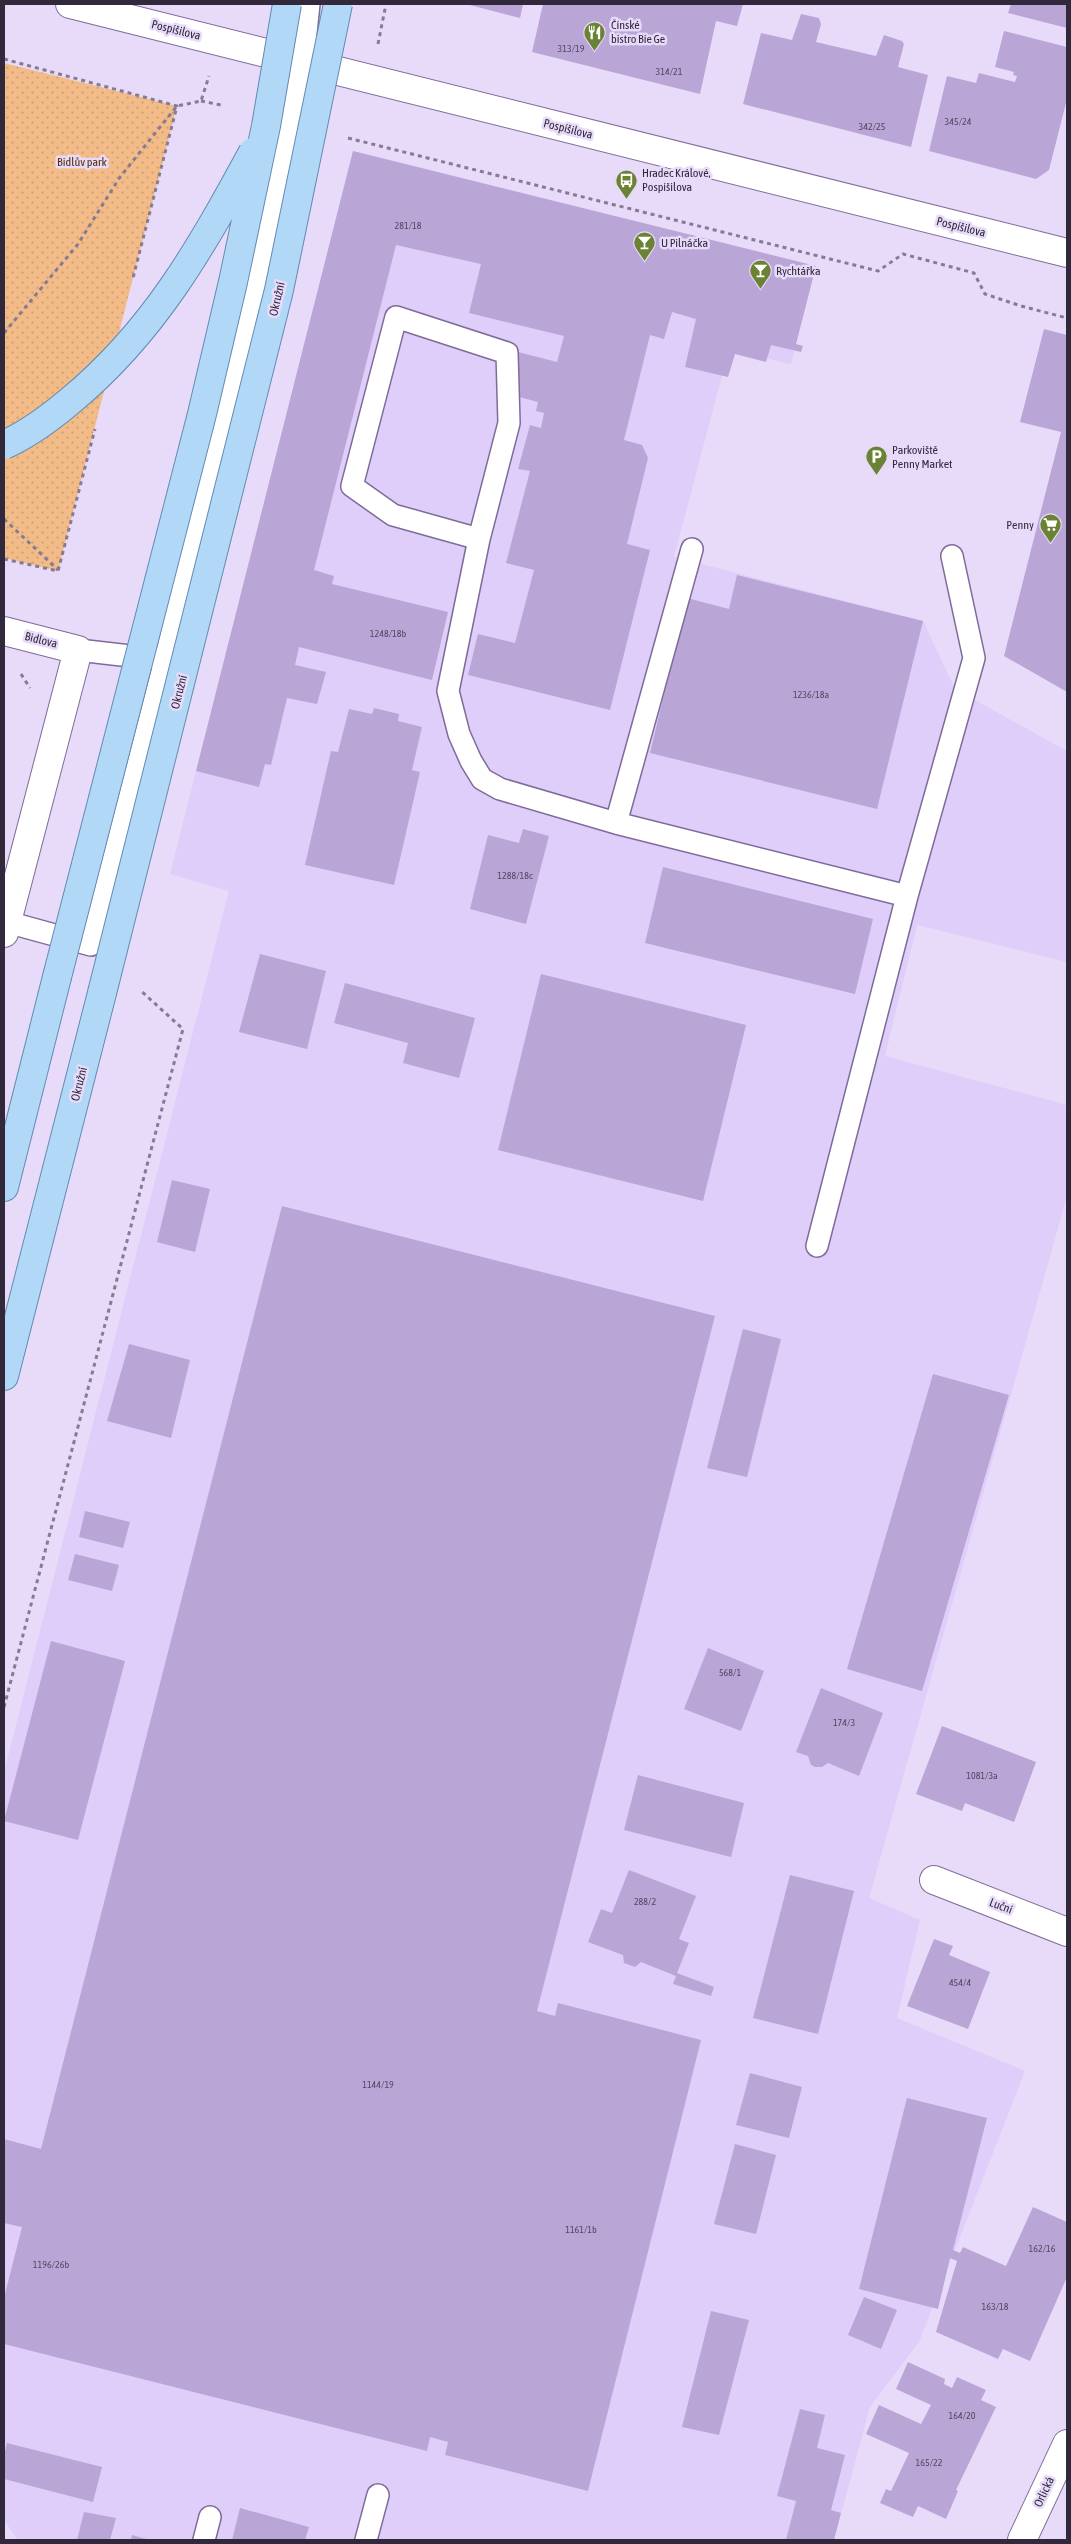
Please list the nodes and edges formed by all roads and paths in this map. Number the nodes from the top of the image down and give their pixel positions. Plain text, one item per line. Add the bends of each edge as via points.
1 (70, 4) edge
2 (287, 4) edge
3 (309, 4) edge
4 (338, 4) edge
5 (220, 41) junction
6 (4, 59) edge
7 (303, 62) junction
8 (201, 101) junction
9 (221, 105) dead end
10 (177, 106) junction
11 (266, 126) junction
12 (343, 136) dead end
13 (1067, 253) edge
14 (131, 286) dead end
15 (1067, 318) edge
16 (4, 333) edge
17 (97, 419) dead end
18 (4, 446) edge
19 (4, 519) edge
20 (479, 539) junction
21 (692, 549) dead end
22 (952, 556) dead end
23 (4, 559) edge
24 (58, 571) junction
25 (4, 630) edge
26 (78, 650) junction
27 (165, 660) junction
28 (18, 672) dead end
29 (31, 695) dead end
30 (616, 823) junction
31 (907, 896) junction
32 (5, 927) edge
33 (133, 984) dead end
34 (4, 1187) edge
35 (818, 1246) dead end
36 (4, 1376) edge
37 (4, 1707) edge
38 (934, 1880) dead end
39 (1067, 1932) edge
40 (1067, 2444) edge
41 (378, 2495) dead end
42 (210, 2517) dead end
43 (204, 2540) edge
44 (366, 2540) edge
45 (1022, 2540) edge

1 - 5 street, Pospíšilova
2 - 11 main road, bridge
3 - 7 lane
4 - 36 main road, Okružní, bridge via 279,290
5 - 7 street, Pospíšilova
5 - 8 path
6 - 10 path
7 - 13 street, Pospíšilova
7 - 27 lane via 246,327
8 - 9 path
8 - 10 path
10 - 14 path
10 - 16 path via 120,177 78,244
11 - 18 main road, bridge via 226,202 153,316 128,347 56,413
11 - 34 main road, bridge via 202,414
12 - 15 path via 878,271 903,254 974,273 985,294
17 - 24 path
19 - 24 path
20 - 20 lane via 393,516 352,486 396,317 507,353 509,423
20 - 30 lane via 448,691 459,734 471,761 482,779 500,789
21 - 30 lane
22 - 31 lane via 974,658
23 - 24 path
25 - 26 street, Bidlova
26 - 27 lane
26 - 32 street
27 - 32 lane via 91,944
28 - 29 path via 30,688
30 - 31 lane
31 - 35 lane
33 - 37 path via 183,1029
38 - 39 street, Luční
40 - 45 street, Orlická
41 - 44 lane
42 - 43 lane

